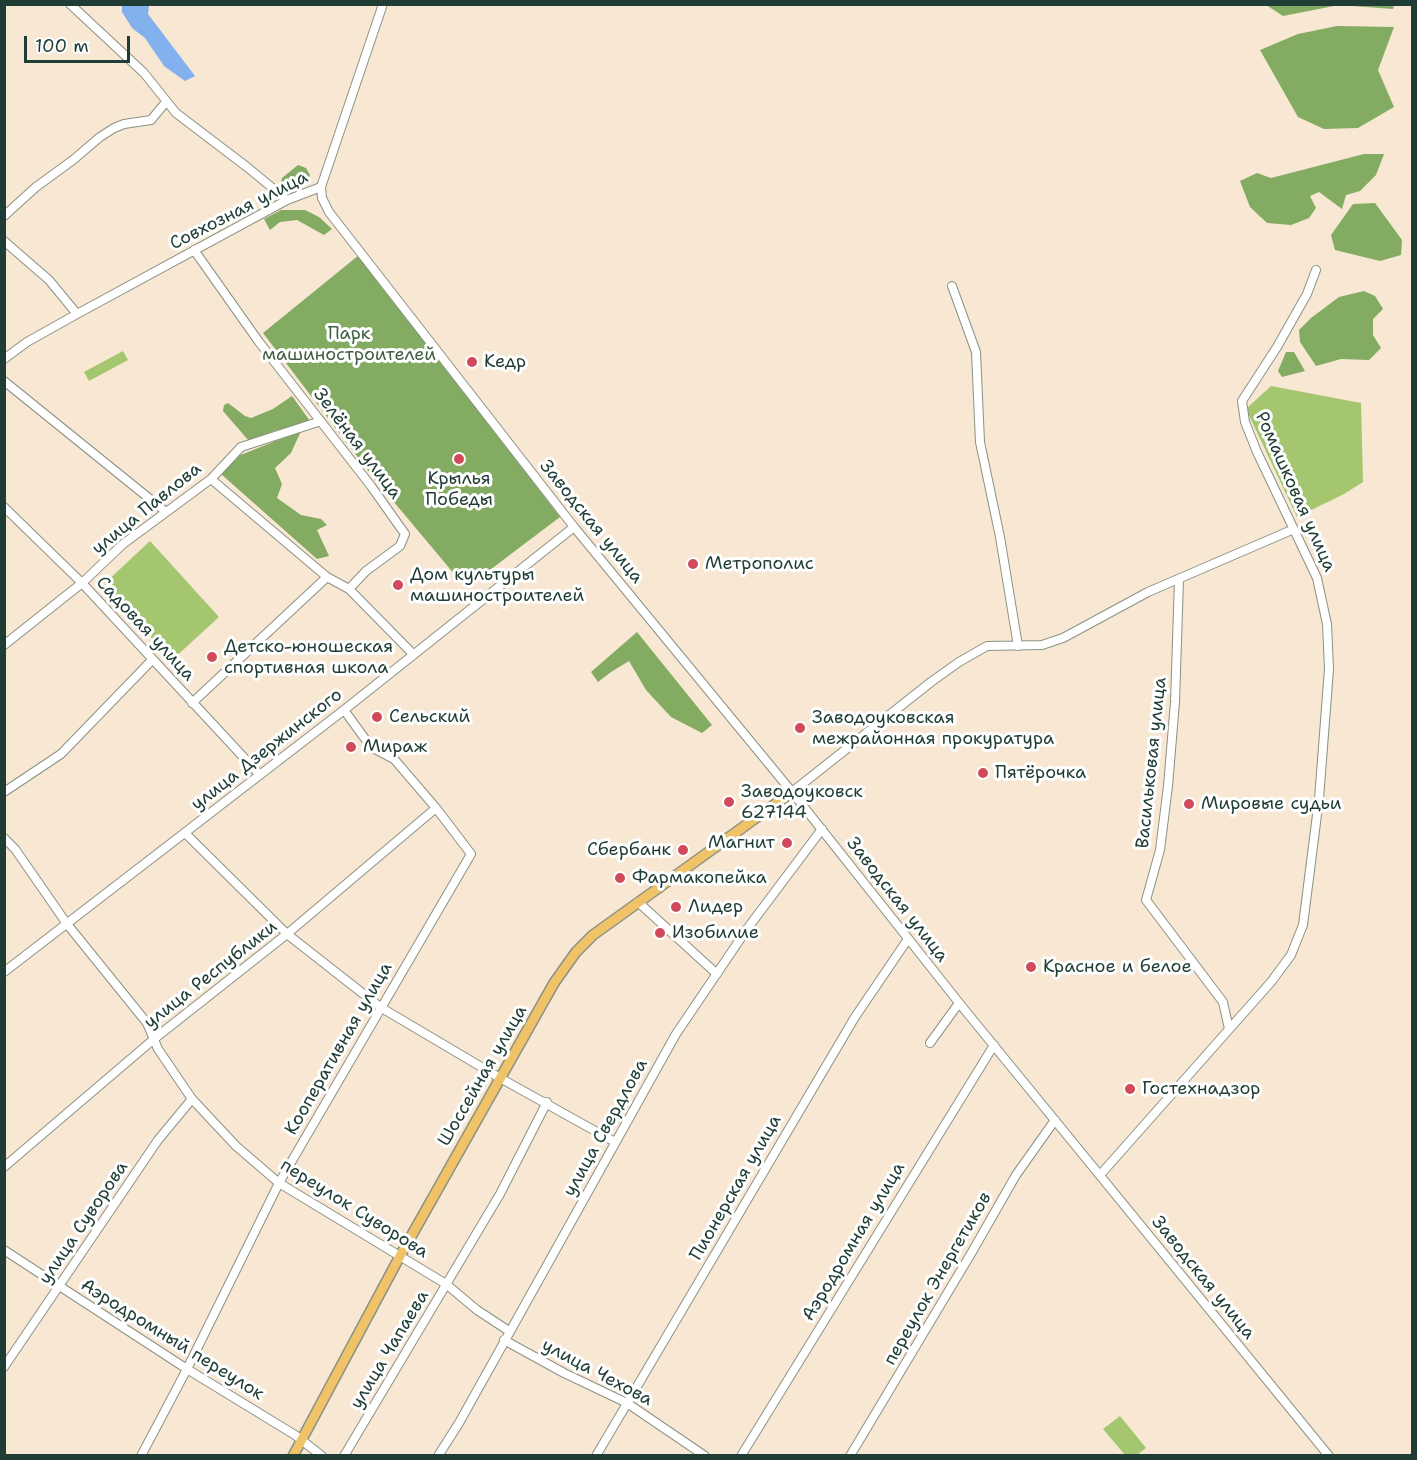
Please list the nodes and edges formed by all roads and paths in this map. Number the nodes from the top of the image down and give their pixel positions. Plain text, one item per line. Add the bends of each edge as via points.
1 (70, 4) edge
2 (383, 4) edge
3 (166, 102) junction
4 (321, 187) junction
5 (287, 200) junction
6 (4, 216) edge
7 (4, 241) edge
8 (194, 250) junction
9 (1316, 270) dead end
10 (952, 286) dead end
11 (77, 314) junction
12 (4, 359) edge
13 (4, 381) edge
14 (321, 421) junction
15 (211, 479) junction
16 (4, 507) edge
17 (166, 512) junction
18 (574, 527) junction
19 (1294, 529) junction
20 (327, 577) junction
21 (1179, 580) junction
22 (82, 583) junction
23 (349, 589) junction
24 (4, 645) edge
25 (1018, 646) junction
26 (413, 654) junction
27 (152, 660) junction
28 (192, 703) junction
29 (344, 710) junction
30 (260, 775) junction
31 (4, 792) edge
32 (792, 792) junction
33 (436, 808) junction
34 (822, 829) junction
35 (185, 833) junction
36 (4, 838) edge
37 (638, 902) junction
38 (67, 924) junction
39 (287, 934) junction
40 (908, 939) junction
41 (4, 972) edge
42 (717, 974) junction
43 (959, 1003) junction
44 (380, 1007) junction
45 (1229, 1029) junction
46 (154, 1039) junction
47 (930, 1043) dead end
48 (994, 1046) junction
49 (500, 1078) junction
50 (192, 1099) junction
51 (547, 1102) junction
52 (1055, 1120) junction
53 (615, 1142) junction
54 (4, 1167) edge
55 (1100, 1175) junction
56 (279, 1183) junction
57 (4, 1250) edge
58 (400, 1256) junction
59 (446, 1284) junction
60 (59, 1286) junction
61 (509, 1331) junction
62 (504, 1340) junction
63 (4, 1367) edge
64 (187, 1369) junction
65 (627, 1403) junction
66 (301, 1440) junction
67 (141, 1455) edge
68 (293, 1455) edge
69 (322, 1455) edge
70 (344, 1455) edge
71 (438, 1455) edge
72 (596, 1455) edge
73 (705, 1455) edge
74 (741, 1455) edge
75 (850, 1455) edge
76 (1329, 1455) edge

1 - 3 street via 144,74
2 - 4 street, Совхозная улица
3 - 5 street
3 - 6 street via 151,120 114,128 100,137
4 - 5 street, Совхозная улица
4 - 18 street, Заводская улица via 329,212
5 - 8 street, Совхозная улица
7 - 11 street via 49,280
8 - 11 street, Совхозная улица
8 - 14 street, Зелёная улица via 258,342
9 - 19 street, Ромашковая улица via 1307,294 1242,401 1253,442
10 - 25 street via 976,352 980,442
11 - 12 street, Совхозная улица
13 - 17 street
14 - 15 street, улица Павлова via 241,447
14 - 23 street, Зелёная улица via 405,534 400,546
15 - 17 street, улица Павлова
15 - 20 street
16 - 22 street, Садовая улица
17 - 22 street, улица Павлова via 123,543
18 - 26 street, улица Дзержинского
18 - 32 street, Заводская улица
19 - 21 street
19 - 45 street, Ромашковая улица via 1317,578 1327,624 1329,669 1303,925 1291,955
20 - 23 street
20 - 28 street
21 - 25 street via 1148,592 1063,638 1042,645
21 - 45 street, Васильковая улица via 1168,786 1160,850 1146,900 1223,1002
22 - 24 street, улица Павлова
22 - 27 street, Садовая улица
23 - 26 street
25 - 32 street via 987,646 959,662
26 - 29 street, улица Дзержинского
27 - 28 street, Садовая улица
27 - 31 street via 61,754
28 - 30 street, Садовая улица
29 - 30 street, улица Дзержинского
29 - 33 street via 371,747 394,759
30 - 35 street, улица Дзержинского
32 - 34 street, Заводская улица
32 - 37 main road, Шоссейная улица
33 - 39 street, улица Республики
33 - 44 street, Кооперативная улица via 471,854
34 - 40 street, Заводская улица
34 - 42 street, улица Свердлова
35 - 38 street, улица Дзержинского
35 - 39 street
36 - 38 street, переулок Суворова
37 - 42 street
37 - 49 main road, Шоссейная улица via 576,952
38 - 41 street, улица Дзержинского
38 - 46 street, переулок Суворова via 147,1023
39 - 44 street
39 - 46 street, улица Республики
40 - 43 street, Заводская улица
40 - 65 street, Пионерская улица via 855,1017
42 - 53 street, улица Свердлова via 676,1034
43 - 47 street
43 - 48 street, Заводская улица
44 - 49 street
44 - 56 street, Кооперативная улица
45 - 55 street, Ромашковая улица
46 - 50 street, переулок Суворова
46 - 54 street, улица Республики
48 - 52 street, Заводская улица
48 - 74 street, Аэродромная улица
49 - 51 street
49 - 58 main road, Шоссейная улица
50 - 56 street, переулок Суворова via 236,1146
50 - 60 street, улица Суворова via 158,1140
51 - 53 street
51 - 59 street, улица Чапаева via 500,1194
52 - 55 street, Заводская улица
52 - 75 street, переулок Энергетиков via 1016,1175
53 - 61 street, улица Свердлова
55 - 76 street, Заводская улица
56 - 58 street, переулок Суворова
56 - 64 street, Кооперативная улица
57 - 60 street, Аэродромный переулок
58 - 59 street, переулок Суворова
58 - 66 main road, Шоссейная улица
59 - 61 street, переулок Суворова
59 - 70 street, улица Чапаева
60 - 63 street, улица Суворова
60 - 64 street, Аэродромный переулок
61 - 62 street, улица Свердлова
62 - 65 street, улица Чехова
62 - 71 street, улица Свердлова
64 - 66 street, Аэродромный переулок
64 - 67 street, Кооперативная улица
65 - 72 street, Пионерская улица
65 - 73 street, улица Чехова
66 - 68 main road, Шоссейная улица
66 - 69 street, Аэродромный переулок

